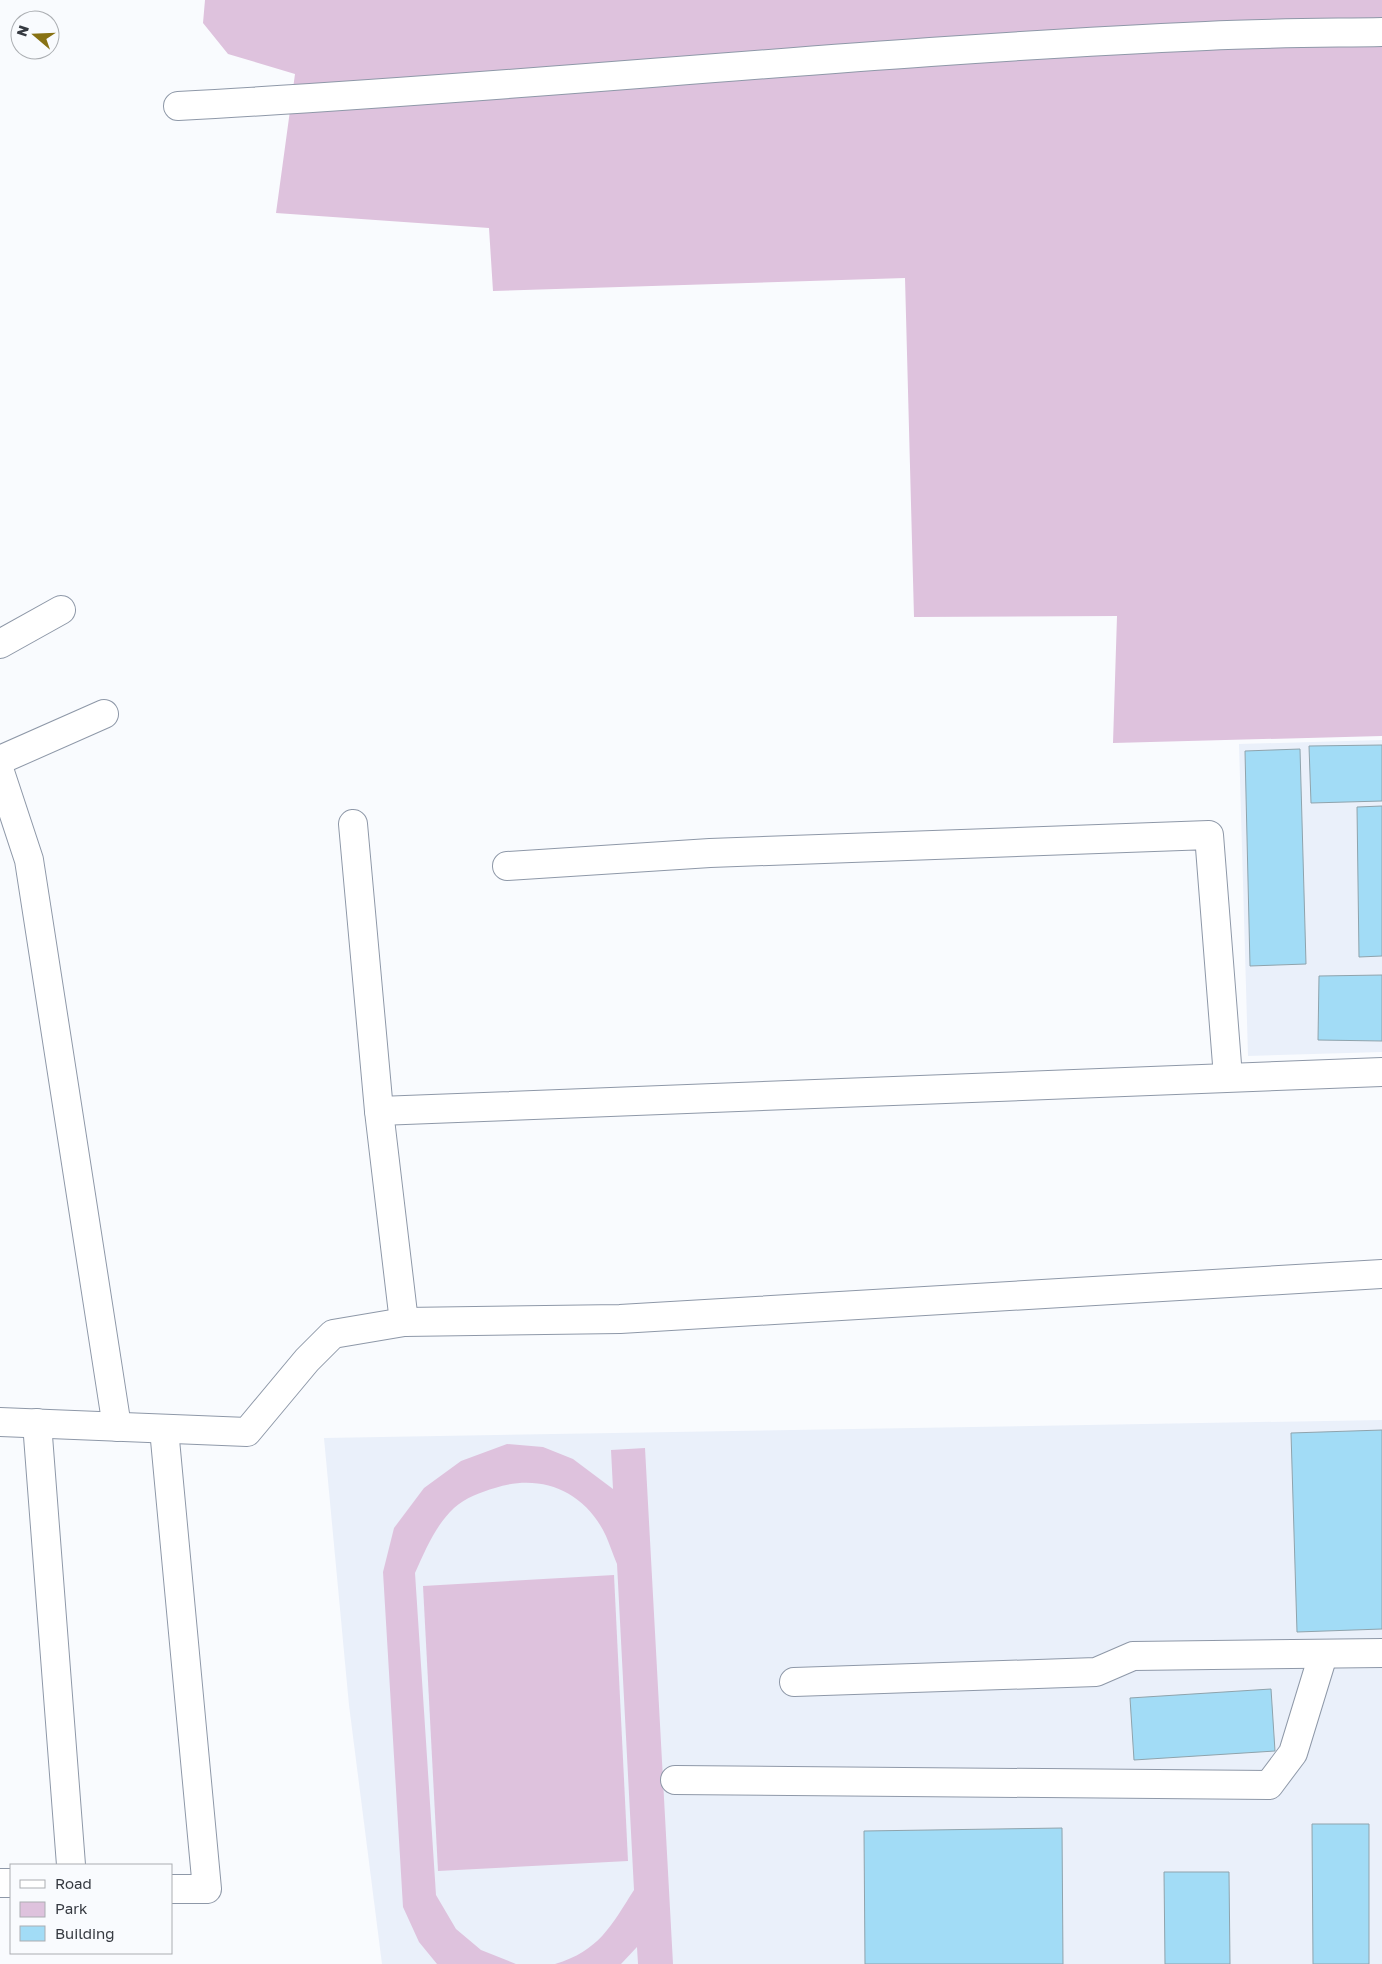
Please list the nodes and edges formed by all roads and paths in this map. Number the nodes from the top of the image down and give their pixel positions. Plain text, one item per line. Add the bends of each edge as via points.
1 (1382, 32) edge
2 (178, 106) dead end
3 (61, 610) dead end
4 (0, 644) edge
5 (104, 714) dead end
6 (0, 760) edge
7 (0, 772) edge
8 (353, 824) dead end
9 (507, 866) dead end
10 (1382, 1072) edge
11 (1228, 1077) junction
12 (379, 1111) junction
13 (1382, 1274) edge
14 (404, 1322) junction
15 (0, 1422) edge
16 (38, 1423) junction
17 (117, 1427) junction
18 (164, 1429) junction
19 (1382, 1653) edge
20 (1323, 1655) junction
21 (794, 1682) dead end
22 (674, 1780) dead end
23 (70, 1864) edge
24 (172, 1889) edge

1 - 2 street via 1197,36
3 - 4 street
5 - 6 street
7 - 17 street via 29,860
8 - 12 street
9 - 11 street via 710,853 1209,835
10 - 11 street
11 - 12 street
12 - 14 street
13 - 14 street via 620,1319
14 - 18 street via 333,1334 247,1432
15 - 16 street
16 - 17 street
16 - 23 street
17 - 18 street
18 - 24 street via 207,1889
19 - 20 street
20 - 21 street via 1133,1656 1096,1672
20 - 22 street via 1293,1753 1269,1785

